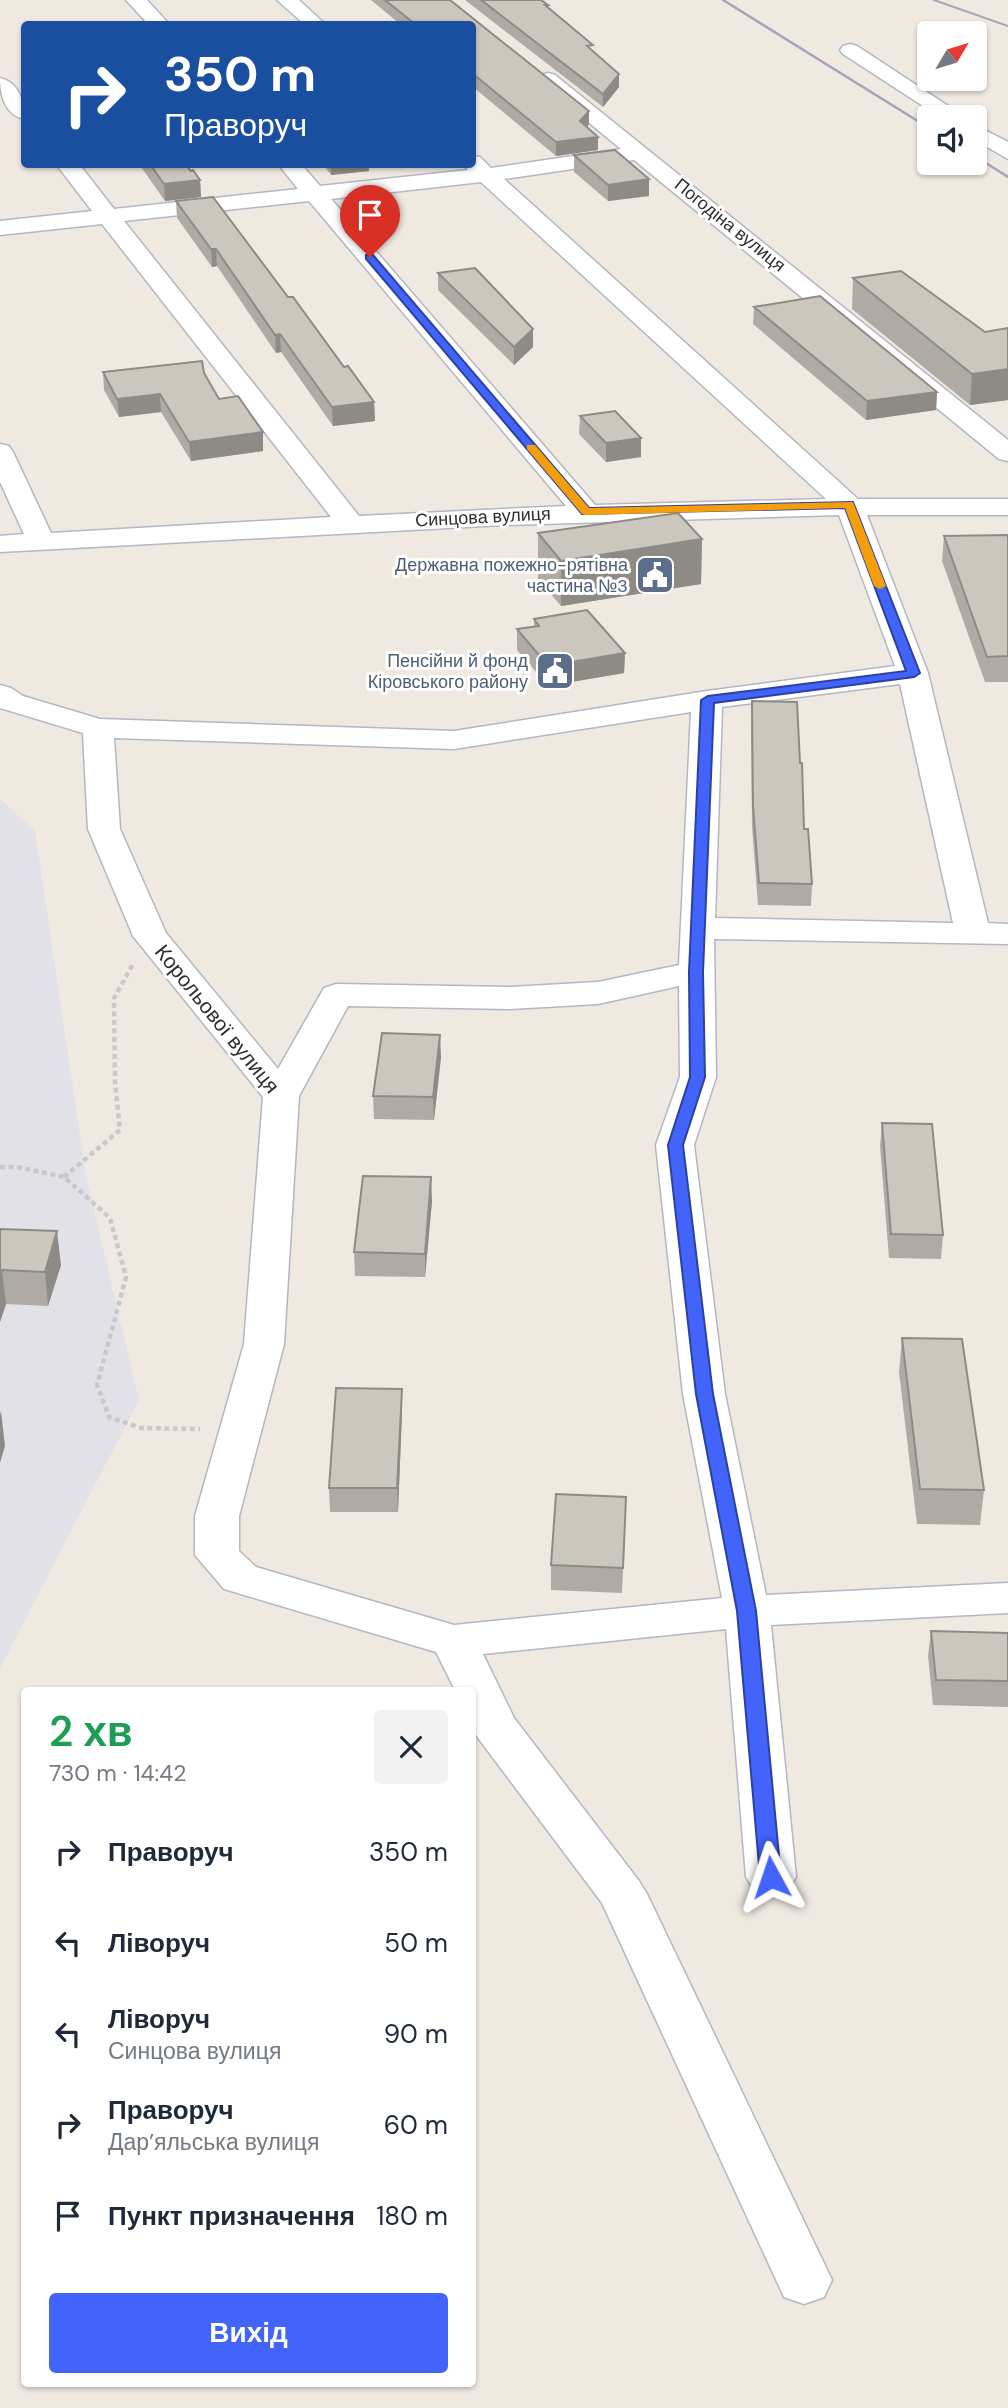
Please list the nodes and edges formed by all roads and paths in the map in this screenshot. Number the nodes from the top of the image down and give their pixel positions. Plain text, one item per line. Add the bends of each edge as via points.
1 (136, 0) edge
2 (287, 0) edge
3 (156, 21) edge
4 (312, 21) edge
5 (850, 50) dead end
6 (535, 68) edge
7 (0, 84) edge
8 (935, 105) edge
9 (21, 109) edge
10 (987, 139) edge
11 (1008, 152) edge
12 (643, 153) junction
13 (70, 168) edge
14 (293, 168) edge
15 (480, 168) edge
16 (316, 194) junction
17 (110, 217) junction
18 (0, 228) edge
19 (0, 452) edge
20 (1008, 453) edge
21 (849, 505) junction
22 (1008, 507) edge
23 (586, 512) junction
24 (349, 523) junction
25 (41, 542) junction
26 (0, 544) edge
27 (914, 673) junction
28 (0, 694) edge
29 (708, 700) junction
30 (98, 728) junction
31 (699, 928) junction
32 (973, 934) junction
33 (1008, 934) edge
34 (150, 936) junction
35 (696, 972) junction
36 (281, 1096) junction
37 (0, 1167) edge
38 (64, 1177) junction
39 (241, 1429) junction
40 (1008, 1598) edge
41 (747, 1611) junction
42 (454, 1642) junction
43 (476, 1687) edge
44 (476, 1687) edge
45 (771, 1877) dead end
46 (804, 2280) dead end

1 - 3 street
2 - 4 street
5 - 8 street
6 - 12 street, Погодіна вулиця
7 - 9 street
10 - 11 street
12 - 15 street
12 - 20 street, Погодіна вулиця
13 - 17 street
14 - 16 street
15 - 16 street
15 - 21 street
16 - 17 street
16 - 23 street
17 - 18 street
17 - 24 street
19 - 25 street
21 - 22 street, Синцова вулиця
21 - 23 street, Синцова вулиця
21 - 27 street
23 - 24 street, Синцова вулиця
24 - 25 street, Синцова вулиця
25 - 26 street, Синцова вулиця
27 - 29 street
27 - 32 street
28 - 30 street via 12,702
29 - 30 street via 454,740
29 - 31 street
30 - 34 street, Корольової вулиця via 104,829
31 - 32 street
31 - 35 street
32 - 33 street
34 - 36 street, Корольової вулиця
34 - 38 path via 114,998 120,1130
35 - 36 street via 598,993 510,998 336,995
35 - 41 street via 698,1077 675,1145 705,1394
36 - 39 street, Корольової вулиця via 264,1344
37 - 38 path
38 - 39 path via 110,1218 126,1277 97,1385 109,1417 141,1428
39 - 42 street, Корольової вулиця via 217,1517 217,1555 240,1578
40 - 41 street
41 - 42 street
41 - 45 street
42 - 43 street
44 - 46 street via 495,1726 622,1894

